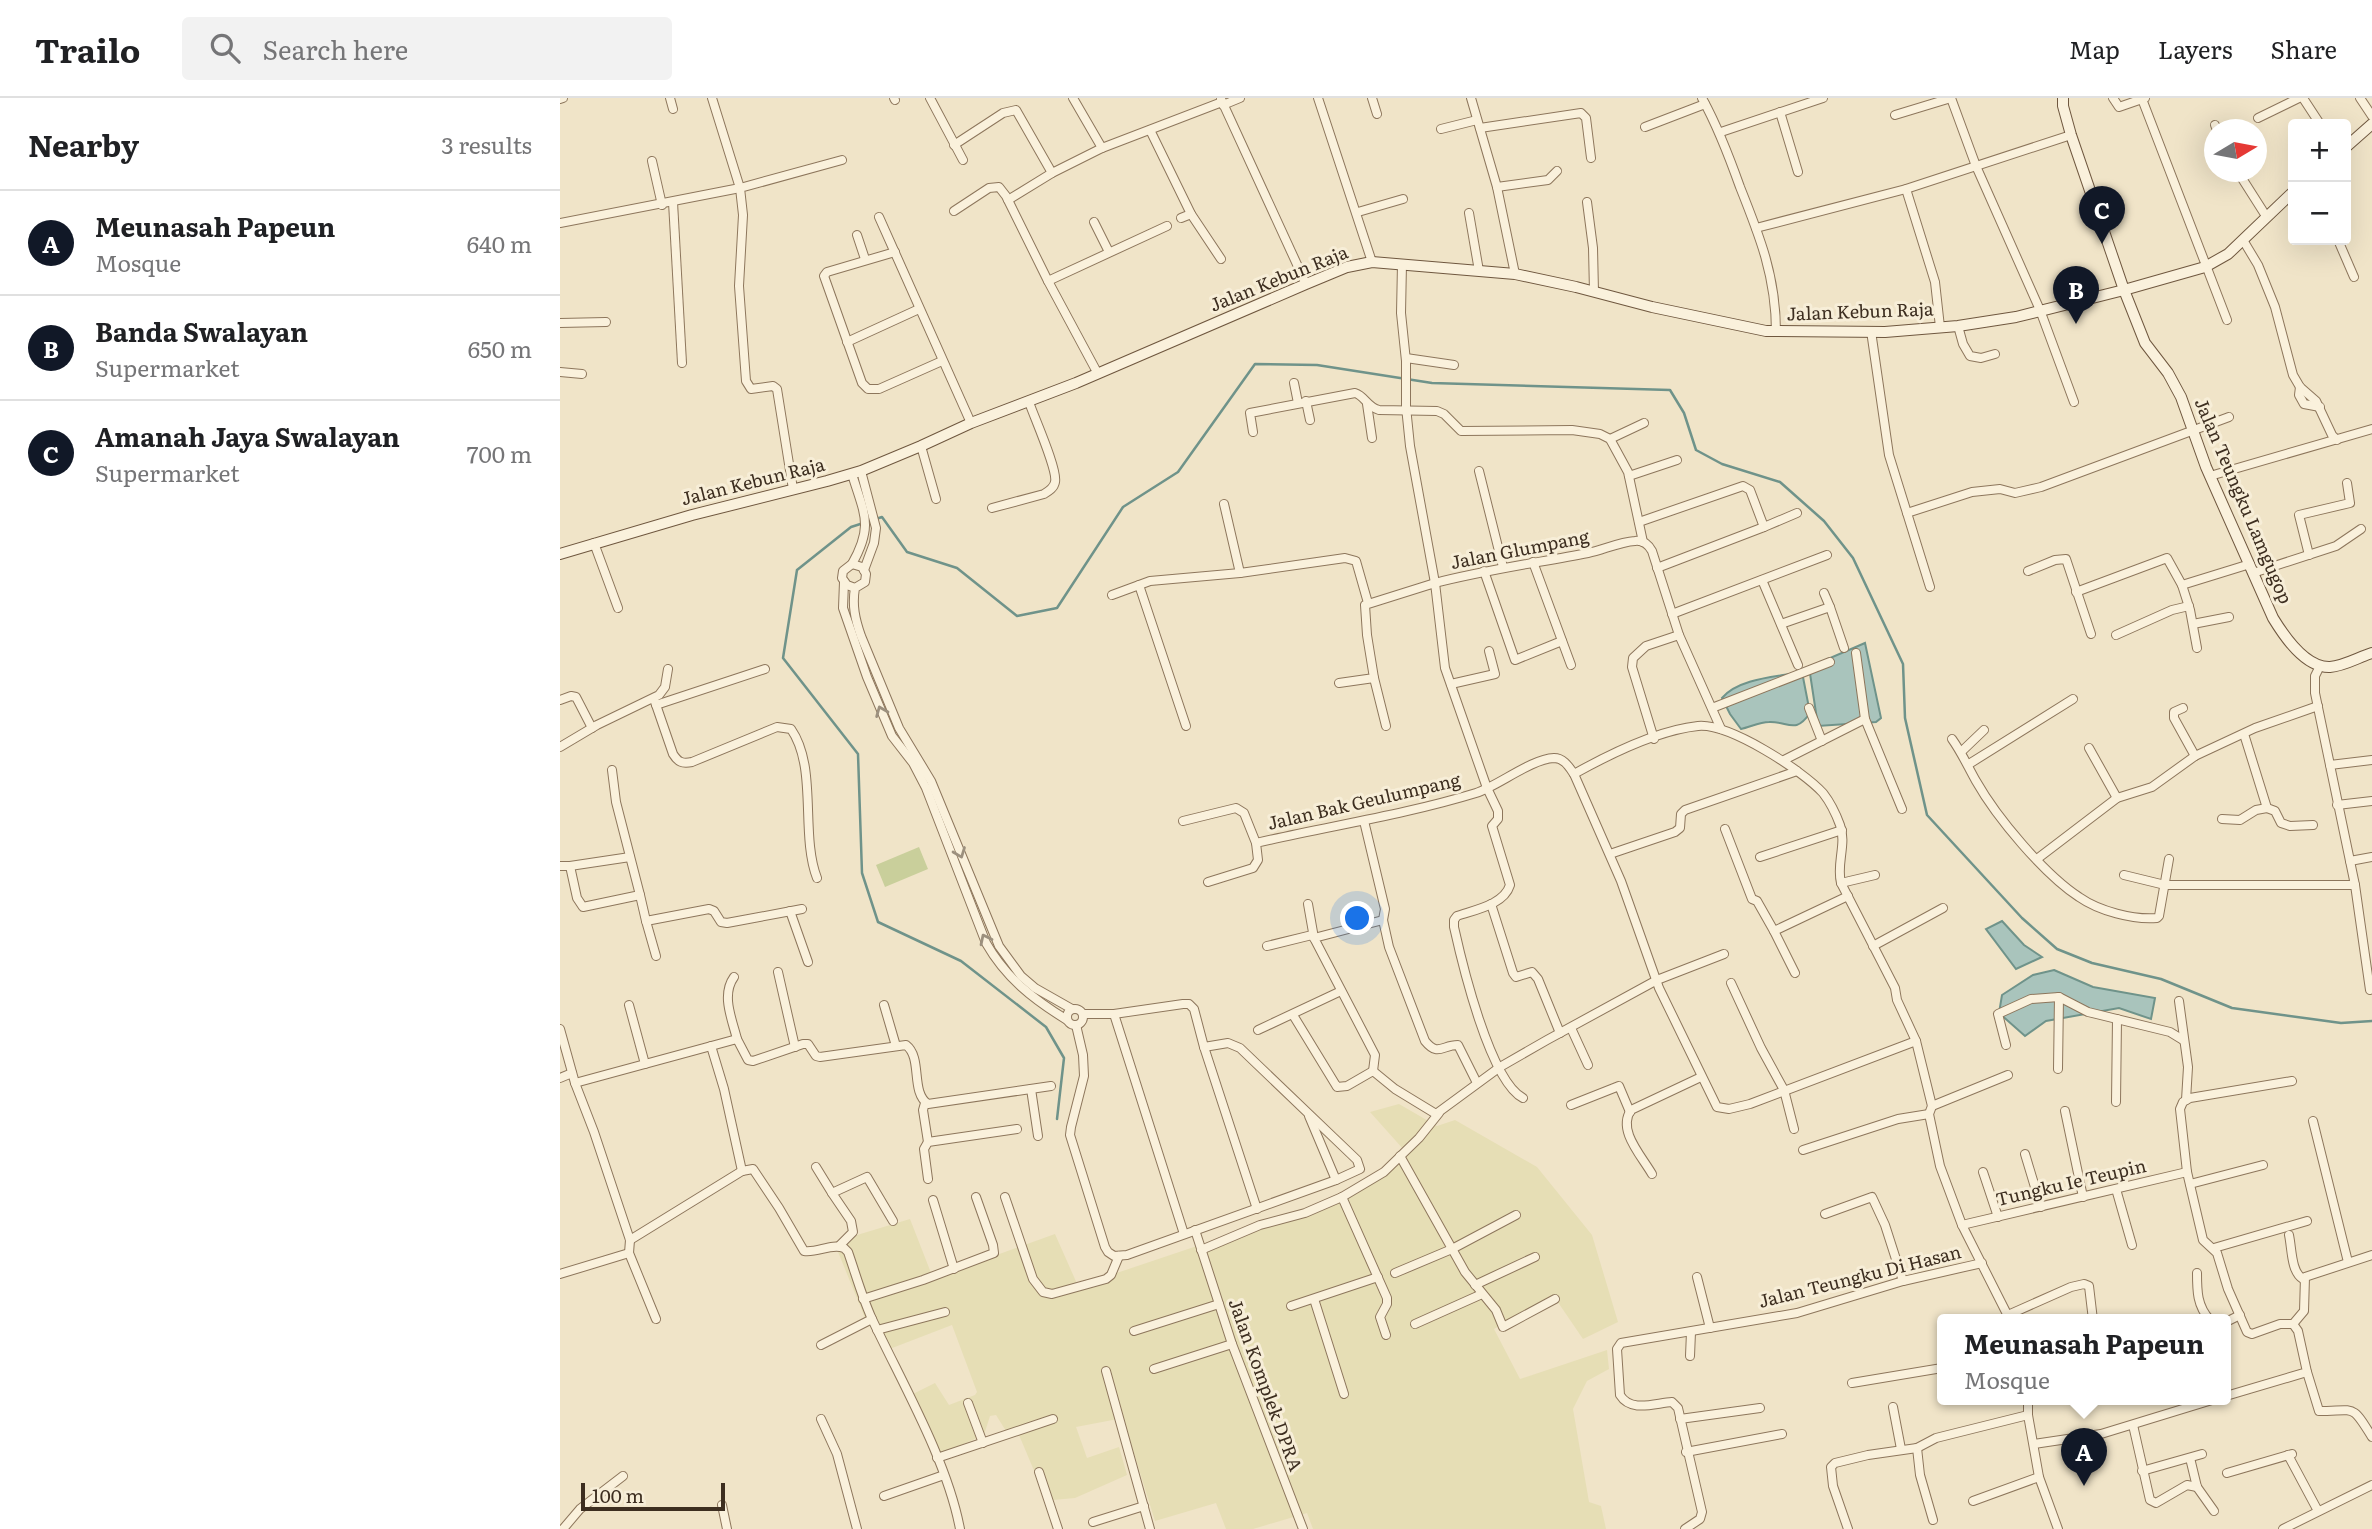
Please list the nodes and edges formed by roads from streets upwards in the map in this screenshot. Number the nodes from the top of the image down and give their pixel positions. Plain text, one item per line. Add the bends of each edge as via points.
1 (670, 98) edge
2 (712, 98) edge
3 (930, 98) edge
4 (1073, 98) edge
5 (1240, 98) edge
6 (1318, 98) edge
7 (1372, 98) edge
8 (1471, 98) edge
9 (1823, 98) edge
10 (1951, 98) edge
11 (2063, 98) edge
12 (2113, 98) edge
13 (2301, 98) edge
14 (2360, 98) edge
15 (2143, 99) edge
16 (1704, 101) edge
17 (1222, 102) edge
18 (673, 109) dead end
19 (1780, 112) junction
20 (1377, 114) dead end
21 (1895, 115) dead end
22 (2372, 116) edge
23 (2258, 118) dead end
24 (2316, 119) edge
25 (1479, 124) junction
26 (2372, 124) edge
27 (1645, 127) dead end
28 (1441, 129) dead end
29 (1150, 130) junction
30 (1721, 132) junction
31 (2071, 135) junction
32 (2351, 143) edge
33 (954, 145) junction
34 (1102, 148) junction
35 (1591, 158) dead end
36 (842, 160) dead end
37 (962, 160) dead end
38 (652, 162) dead end
39 (1976, 166) junction
40 (1557, 171) dead end
41 (1798, 172) dead end
42 (1052, 173) junction
43 (2244, 182) edge
44 (1497, 187) junction
45 (740, 188) junction
46 (1906, 189) junction
47 (2288, 196) edge
48 (1403, 199) dead end
49 (1008, 200) junction
50 (673, 202) junction
51 (1587, 202) dead end
52 (662, 205) junction
53 (954, 212) dead end
54 (1358, 212) junction
55 (1469, 213) dead end
56 (1191, 214) junction
57 (2266, 216) junction
58 (879, 217) dead end
59 (1181, 218) dead end
60 (1094, 222) dead end
61 (560, 223) edge
62 (1167, 226) dead end
63 (1756, 228) junction
64 (857, 235) dead end
65 (2244, 240) junction
66 (2339, 245) edge
67 (895, 252) junction
68 (1109, 252) junction
69 (1221, 259) dead end
70 (865, 260) junction
71 (1372, 262) junction
72 (1402, 264) junction
73 (2205, 267) junction
74 (1479, 271) junction
75 (1515, 274) junction
76 (2354, 277) dead end
77 (1048, 281) junction
78 (1306, 284) junction
79 (2124, 290) junction
80 (1594, 292) junction
81 (919, 309) junction
82 (2040, 310) junction
83 (2227, 320) dead end
84 (560, 323) edge
85 (606, 323) dead end
86 (1958, 326) junction
87 (1940, 327) junction
88 (1871, 331) junction
89 (1776, 332) junction
90 (847, 342) junction
91 (1995, 354) dead end
92 (1406, 358) junction
93 (942, 362) junction
94 (682, 363) dead end
95 (1454, 365) dead end
96 (560, 372) edge
97 (582, 374) dead end
98 (1098, 374) junction
99 (1294, 383) dead end
100 (1029, 402) junction
101 (1302, 402) junction
102 (2074, 402) dead end
103 (1367, 404) junction
104 (1406, 409) junction
105 (2229, 417) dead end
106 (1310, 420) dead end
107 (971, 423) junction
108 (1644, 423) dead end
109 (2372, 429) edge
110 (1253, 432) dead end
111 (2193, 432) junction
112 (1372, 438) dead end
113 (1610, 439) junction
114 (2337, 440) junction
115 (921, 446) junction
116 (1677, 460) dead end
117 (1479, 471) dead end
118 (856, 472) junction
119 (2210, 476) junction
120 (1629, 477) junction
121 (2347, 483) dead end
122 (793, 489) junction
123 (936, 499) dead end
124 (1224, 503) dead end
125 (992, 508) dead end
126 (1797, 513) dead end
127 (1907, 513) junction
128 (1639, 522) junction
129 (1764, 527) junction
130 (871, 528) junction
131 (2361, 529) dead end
132 (1643, 542) junction
133 (594, 543) junction
134 (560, 554) edge
135 (1827, 555) dead end
136 (2309, 555) junction
137 (1533, 562) junction
138 (852, 564) junction
139 (1503, 567) junction
140 (1657, 568) junction
141 (2251, 568) junction
142 (864, 570) junction
143 (1484, 570) junction
144 (2028, 571) dead end
145 (1240, 573) junction
146 (1762, 580) junction
147 (844, 582) junction
148 (1435, 583) junction
149 (1139, 585) junction
150 (2182, 585) junction
151 (1930, 587) dead end
152 (855, 588) junction
153 (2076, 592) junction
154 (1824, 593) dead end
155 (1112, 595) dead end
156 (1368, 603) junction
157 (2189, 606) junction
158 (1830, 607) junction
159 (618, 608) dead end
160 (1672, 614) junction
161 (2228, 617) dead end
162 (2193, 624) junction
163 (1781, 625) junction
164 (2091, 634) dead end
165 (1679, 635) junction
166 (2116, 635) dead end
167 (1562, 641) junction
168 (1844, 648) dead end
169 (2197, 648) dead end
170 (1489, 651) dead end
171 (1856, 653) dead end
172 (2372, 653) edge
173 (1830, 662) dead end
174 (1571, 665) dead end
175 (1798, 665) dead end
176 (2320, 666) junction
177 (668, 669) dead end
178 (765, 669) dead end
179 (1374, 678) junction
180 (1339, 683) dead end
181 (1451, 684) junction
182 (2073, 699) dead end
183 (560, 700) edge
184 (655, 702) junction
185 (2318, 706) junction
186 (1712, 708) junction
187 (1809, 708) dead end
188 (2183, 708) dead end
189 (1865, 719) junction
190 (1186, 726) dead end
191 (1386, 726) dead end
192 (592, 728) junction
193 (1721, 729) junction
194 (1983, 730) dead end
195 (2244, 734) junction
196 (1654, 738) junction
197 (1952, 739) dead end
198 (1822, 741) junction
199 (560, 747) edge
200 (2089, 748) dead end
201 (1961, 752) junction
202 (2195, 756) junction
203 (1784, 760) junction
204 (2372, 760) edge
205 (1969, 764) junction
206 (2330, 765) junction
207 (612, 770) dead end
208 (1797, 771) junction
209 (1574, 774) junction
210 (1487, 788) junction
211 (2117, 798) junction
212 (2372, 801) edge
213 (2337, 806) junction
214 (2267, 808) junction
215 (1902, 809) dead end
216 (939, 810) junction
217 (2222, 819) dead end
218 (1183, 821) dead end
219 (1364, 821) junction
220 (2314, 825) dead end
221 (1726, 829) dead end
222 (1842, 830) junction
223 (1256, 843) junction
224 (1610, 854) junction
225 (630, 857) junction
226 (1760, 857) dead end
227 (2372, 857) edge
228 (2037, 859) junction
229 (2169, 859) dead end
230 (2350, 861) junction
231 (560, 866) edge
232 (570, 866) junction
233 (1875, 875) dead end
234 (2124, 875) dead end
235 (817, 878) dead end
236 (1208, 882) dead end
237 (1841, 883) junction
238 (2165, 885) junction
239 (2355, 885) junction
240 (640, 895) junction
241 (1848, 896) junction
242 (1308, 904) dead end
243 (1491, 904) junction
244 (1943, 908) dead end
245 (802, 909) dead end
246 (790, 911) junction
247 (984, 912) junction
248 (974, 917) junction
249 (1382, 920) junction
250 (646, 921) junction
251 (1774, 931) junction
252 (1313, 937) junction
253 (1267, 946) dead end
254 (1873, 946) junction
255 (1724, 954) dead end
256 (656, 956) dead end
257 (808, 962) dead end
258 (778, 972) dead end
259 (1795, 973) dead end
260 (734, 977) dead end
261 (1657, 981) junction
262 (1731, 983) dead end
263 (2370, 990) edge
264 (1340, 991) junction
265 (2059, 997) junction
266 (2179, 1001) dead end
267 (629, 1005) dead end
268 (884, 1005) dead end
269 (1072, 1009) junction
270 (1083, 1014) junction
271 (1114, 1014) junction
272 (1293, 1014) junction
273 (2117, 1019) junction
274 (1067, 1020) junction
275 (1076, 1025) junction
276 (1571, 1028) junction
277 (560, 1029) edge
278 (1258, 1030) dead end
279 (1560, 1033) junction
280 (737, 1039) junction
281 (2183, 1040) junction
282 (1916, 1041) junction
283 (2006, 1045) dead end
284 (712, 1046) junction
285 (896, 1046) junction
286 (795, 1047) junction
287 (1204, 1047) junction
288 (645, 1064) junction
289 (1588, 1065) dead end
290 (1500, 1067) junction
291 (2059, 1069) dead end
292 (1373, 1071) junction
293 (2008, 1075) dead end
294 (1700, 1077) junction
295 (560, 1078) edge
296 (573, 1078) junction
297 (2292, 1081) dead end
298 (1477, 1083) junction
299 (1051, 1086) dead end
300 (1031, 1089) junction
301 (1784, 1090) junction
302 (1522, 1098) dead end
303 (2186, 1100) junction
304 (2116, 1102) dead end
305 (925, 1103) junction
306 (1571, 1105) dead end
307 (1307, 1110) junction
308 (1931, 1110) junction
309 (2065, 1111) dead end
310 (1630, 1112) junction
311 (1439, 1113) junction
312 (2313, 1121) dead end
313 (1017, 1129) dead end
314 (1794, 1129) dead end
315 (1038, 1136) dead end
316 (928, 1143) junction
317 (1803, 1150) dead end
318 (2025, 1154) dead end
319 (1400, 1156) junction
320 (2263, 1165) dead end
321 (816, 1167) dead end
322 (743, 1171) junction
323 (1983, 1172) dead end
324 (2187, 1172) junction
325 (1652, 1174) dead end
326 (928, 1179) dead end
327 (1336, 1180) junction
328 (2190, 1184) junction
329 (2116, 1189) junction
330 (832, 1193) junction
331 (976, 1197) dead end
332 (1006, 1197) dead end
333 (1342, 1197) junction
334 (2083, 1197) junction
335 (933, 1200) dead end
336 (2041, 1207) junction
337 (1257, 1209) junction
338 (1825, 1214) dead end
339 (1516, 1215) dead end
340 (1998, 1217) junction
341 (893, 1221) dead end
342 (2307, 1221) dead end
343 (1962, 1225) junction
344 (1195, 1230) junction
345 (1184, 1234) junction
346 (2289, 1235) dead end
347 (630, 1240) junction
348 (2132, 1245) dead end
349 (839, 1246) junction
350 (2214, 1248) junction
351 (1452, 1249) junction
352 (1201, 1250) junction
353 (629, 1253) junction
354 (2372, 1255) edge
355 (1119, 1256) junction
356 (1535, 1257) dead end
357 (2348, 1262) junction
358 (1982, 1263) junction
359 (954, 1269) junction
360 (1395, 1273) dead end
361 (2197, 1273) dead end
362 (560, 1274) edge
363 (1378, 1277) junction
364 (1697, 1277) dead end
365 (2304, 1279) junction
366 (1903, 1281) junction
367 (1475, 1285) junction
368 (1482, 1294) junction
369 (863, 1299) junction
370 (1314, 1299) junction
371 (1555, 1299) dead end
372 (1219, 1304) junction
373 (1291, 1306) dead end
374 (945, 1312) dead end
375 (2008, 1314) edge
376 (2015, 1314) edge
377 (2092, 1314) edge
378 (2205, 1314) edge
379 (2240, 1315) junction
380 (872, 1319) junction
381 (656, 1320) dead end
382 (2231, 1320) edge
383 (1415, 1324) dead end
384 (2293, 1324) junction
385 (1710, 1328) junction
386 (877, 1329) junction
387 (1134, 1331) dead end
388 (1691, 1332) junction
389 (1386, 1335) dead end
390 (1232, 1344) junction
391 (821, 1345) dead end
392 (1690, 1356) dead end
393 (1154, 1369) dead end
394 (1937, 1369) edge
395 (1106, 1371) dead end
396 (2307, 1372) junction
397 (1853, 1383) dead end
398 (1344, 1394) dead end
399 (2231, 1395) edge
400 (968, 1403) dead end
401 (2028, 1405) edge
402 (2197, 1405) edge
403 (1893, 1407) dead end
404 (1760, 1408) dead end
405 (2028, 1415) junction
406 (821, 1419) dead end
407 (1053, 1419) dead end
408 (1680, 1419) junction
409 (2133, 1425) junction
410 (1782, 1434) dead end
411 (2372, 1437) edge
412 (983, 1443) junction
413 (2034, 1444) junction
414 (1917, 1448) junction
415 (1901, 1449) junction
416 (1686, 1452) junction
417 (2202, 1454) dead end
418 (937, 1458) junction
419 (2190, 1458) junction
420 (2142, 1471) junction
421 (1039, 1472) dead end
422 (2227, 1473) dead end
423 (944, 1475) junction
424 (623, 1476) dead end
425 (2039, 1477) junction
426 (2372, 1485) edge
427 (2197, 1487) junction
428 (884, 1496) dead end
429 (1973, 1501) dead end
430 (722, 1505) dead end
431 (1144, 1506) junction
432 (2214, 1511) dead end
433 (2318, 1511) junction
434 (1933, 1520) dead end
435 (1093, 1522) dead end
436 (563, 1529) edge
437 (727, 1529) edge
438 (857, 1529) edge
439 (960, 1529) edge
440 (1058, 1529) edge
441 (1150, 1529) edge
442 (1303, 1529) edge
443 (1685, 1529) edge
444 (1849, 1529) edge
445 (2058, 1529) edge
446 (2283, 1529) edge

1 - 18 street
2 - 45 street
3 - 33 street
4 - 34 street
5 - 17 street
6 - 54 street
7 - 20 street
8 - 25 street
9 - 19 street
10 - 21 street
10 - 39 street
11 - 31 street, Jalan Teungku Lamgugop
12 - 15 street via 2119,107
13 - 23 street
13 - 24 street
14 - 22 street
15 - 73 street
16 - 27 street
16 - 30 street
17 - 29 street
17 - 78 street
19 - 30 street
19 - 41 street
25 - 28 street
25 - 35 street via 1581,113 1586,118
25 - 44 street
26 - 32 street
29 - 34 street
29 - 56 street
30 - 63 street
31 - 39 street
31 - 79 street, Jalan Teungku Lamgugop
33 - 37 street
33 - 42 street via 1003,113 1016,110
34 - 42 street
36 - 45 street
38 - 52 street
39 - 46 street
39 - 82 street
40 - 44 street via 1548,180
42 - 49 street
43 - 57 street
44 - 75 street
45 - 50 street
45 - 122 street via 739,286 746,381 751,389 777,389
46 - 63 street
46 - 87 street via 1935,282
47 - 57 street, Jalan Kebun Raja
48 - 54 street
49 - 53 street via 993,186
49 - 77 street
50 - 52 street
50 - 94 street
51 - 80 street
52 - 61 street
54 - 71 street
55 - 74 street
56 - 59 street
56 - 69 street
57 - 65 street, Jalan Kebun Raja
58 - 67 street
60 - 68 street
62 - 68 street
63 - 89 street via 1775,293
64 - 70 street
65 - 73 street, Jalan Kebun Raja
65 - 114 street via 2266,283 2293,375 2320,407
66 - 76 street
67 - 70 street
67 - 81 street
68 - 77 street
70 - 90 street via 824,276
71 - 72 street, Jalan Kebun Raja
71 - 78 street, Jalan Kebun Raja
72 - 74 street, Jalan Kebun Raja
72 - 92 street, Jalan Glumpang
73 - 79 street, Jalan Kebun Raja
73 - 83 street
74 - 75 street, Jalan Kebun Raja
75 - 80 street, Jalan Kebun Raja
77 - 98 street
78 - 98 street, Jalan Kebun Raja
79 - 82 street, Jalan Kebun Raja
79 - 111 street, Jalan Teungku Lamgugop via 2145,343 2181,397
80 - 89 street, Jalan Kebun Raja
81 - 90 street
81 - 93 street
82 - 86 street, Jalan Kebun Raja
82 - 102 street
84 - 85 street
86 - 87 street, Jalan Kebun Raja
86 - 91 street via 1970,356
87 - 88 street, Jalan Kebun Raja
88 - 89 street, Jalan Kebun Raja
88 - 127 street via 1889,455
90 - 93 street via 868,389 879,389
92 - 95 street
92 - 104 street, Jalan Glumpang
93 - 107 street
96 - 97 street
98 - 100 street, Jalan Kebun Raja
99 - 101 street
100 - 107 street, Jalan Kebun Raja
100 - 125 street via 1055,483 1044,494
101 - 103 street via 1355,393
101 - 106 street
101 - 110 street via 1250,412
103 - 104 street via 1379,410
103 - 112 street
104 - 113 street via 1437,411 1461,431 1572,430
104 - 148 street, Jalan Glumpang
105 - 111 street
107 - 115 street, Jalan Kebun Raja
108 - 113 street
109 - 114 street
111 - 119 street, Jalan Teungku Lamgugop
111 - 127 street via 2041,487 2015,493 2000,489 1972,492
113 - 120 street
114 - 119 street
115 - 118 street, Jalan Kebun Raja
115 - 123 street
116 - 120 street
117 - 139 street
118 - 122 street, Jalan Kebun Raja
118 - 130 street
119 - 141 street, Jalan Teungku Lamgugop
120 - 128 street
121 - 136 street via 2350,503 2299,515
122 - 133 street, Jalan Kebun Raja
124 - 145 street
126 - 129 street
127 - 151 street
128 - 129 street via 1743,486 1750,489
128 - 132 street
129 - 140 street
130 - 138 street
130 - 142 street via 874,543
131 - 136 street via 2341,543
132 - 137 street, Jalan Glumpang
132 - 140 street
133 - 134 street, Jalan Kebun Raja
133 - 159 street
135 - 146 street
136 - 141 street
137 - 139 street, Jalan Glumpang
137 - 167 street
138 - 142 street
138 - 147 street via 843,571
139 - 143 street, Jalan Glumpang
140 - 160 street
141 - 150 street
141 - 176 street, Jalan Teungku Lamgugop via 2281,632
142 - 152 street via 864,582
143 - 148 street, Jalan Glumpang
143 - 167 street via 1515,660
144 - 153 street via 2066,559
145 - 149 street
145 - 156 street via 1352,558
146 - 160 street
146 - 163 street
147 - 152 street
216 -> 147 street via 892,736 867,677 843,608
148 - 156 street
148 - 181 street via 1441,646
149 - 155 street
149 - 190 street
150 - 153 street via 2167,558
150 - 157 street
152 - 216 street via 854,610 861,636 899,728 925,768
153 - 164 street
154 - 158 street
156 - 179 street via 1366,622
157 - 162 street
157 - 166 street
158 - 163 street
158 - 168 street
160 - 165 street
161 - 162 street
162 - 169 street
163 - 175 street
165 - 186 street
165 - 196 street via 1646,646 1633,658
167 - 174 street
170 - 181 street via 1495,674
171 - 189 street
172 - 176 street via 2333,667
173 - 186 street
176 - 185 street via 2315,676
177 - 184 street via 665,687
178 - 184 street
179 - 180 street
179 - 191 street
181 - 210 street
182 - 205 street
183 - 192 street via 576,697
184 - 192 street
184 - 235 street via 673,754 683,763 777,727 791,729 800,748
185 - 195 street
185 - 206 street
186 - 193 street
187 - 198 street
188 - 202 street via 2174,712 2174,718
189 - 198 street
189 - 215 street
192 - 199 street
193 - 196 street via 1698,726
193 - 203 street
194 - 201 street
195 - 202 street
195 - 214 street
196 - 209 street
197 - 201 street
198 - 203 street
200 - 211 street
201 - 205 street
202 - 211 street via 2152,787
203 - 208 street
204 - 206 street
205 - 228 street via 2001,818
206 - 213 street
207 - 225 street
208 - 222 street via 1823,794
208 - 224 street via 1685,810 1675,832
209 - 210 street, Jalan Bak Geulumpang via 1563,760 1553,758
209 - 224 street
210 - 219 street, Jalan Bak Geulumpang
210 - 243 street via 1498,811 1492,829 1510,885
211 - 228 street
212 - 213 street
213 - 230 street
214 - 217 street via 2240,820
214 - 220 street via 2275,811 2281,823
216 -> 247 street
216 - 248 street
218 - 223 street via 1236,808 1244,813
219 - 223 street, Jalan Bak Geulumpang
219 - 249 street via 1385,909
221 - 251 street via 1752,899
222 - 226 street
222 - 237 street
223 - 236 street, Jalan Bak Geulumpang via 1258,860 1253,868
224 - 261 street
225 - 232 street
225 - 240 street
227 - 230 street
228 - 238 street via 2080,898 2110,911 2157,918
229 - 238 street
230 - 239 street
231 - 232 street
232 - 240 street via 583,906
233 - 237 street
234 - 238 street
237 - 241 street
238 - 239 street
239 - 263 street
240 - 250 street
241 - 251 street
241 - 254 street
242 - 252 street
243 - 279 street via 1513,973 1532,972 1538,979
243 - 290 street via 1454,920 1468,988
244 - 254 street
245 - 246 street
246 - 250 street via 724,923 709,909
246 - 257 street
247 - 248 street
247 - 269 street via 999,946 1021,976
274 -> 248 street via 1035,1001 996,961
249 - 252 street
249 - 298 street via 1425,1041 1438,1051 1458,1045
250 - 256 street
251 - 259 street
252 - 253 street
252 - 264 street
254 - 282 street
255 - 261 street
258 - 286 street
260 - 280 street via 727,999
261 - 276 street
261 - 294 street
262 - 301 street
264 - 272 street
264 - 292 street via 1375,1055
265 - 273 street via 2088,1012
265 - 283 street via 2031,999 1998,1014
265 - 291 street
266 - 281 street
267 - 288 street
268 - 285 street
269 - 270 street
269 - 274 street
270 - 271 street
270 - 275 street
271 - 287 street via 1189,1004
271 - 345 street
272 - 278 street
272 - 292 street via 1337,1087
273 - 281 street via 2170,1031
273 - 304 street
274 - 275 street
275 - 355 street via 1084,1076 1070,1135 1105,1247
276 - 279 street
276 - 289 street
277 - 296 street
279 - 290 street
280 - 284 street
280 - 286 street via 750,1060
281 - 303 street via 2188,1067
282 - 301 street
282 - 308 street
284 - 288 street
284 - 322 street
285 - 286 street via 820,1058 807,1044
285 - 305 street via 911,1049
287 - 307 street via 1228,1043 1240,1048
287 - 337 street
288 - 296 street
290 - 298 street
290 - 302 street
292 - 311 street via 1428,1111
293 - 308 street
294 - 301 street via 1717,1107 1729,1109
294 - 310 street
295 - 296 street
296 - 347 street
297 - 303 street
298 - 311 street
299 - 300 street
300 - 305 street
300 - 315 street
301 - 314 street
303 - 324 street via 2180,1109
305 - 316 street
306 - 310 street via 1619,1086
307 - 327 street
307 - 327 street via 1359,1163 1358,1171
308 - 317 street
308 - 343 street via 1940,1166
309 - 334 street
310 - 325 street via 1626,1129
311 - 319 street
312 - 357 street
313 - 316 street
316 - 326 street via 924,1145
318 - 336 street
319 - 333 street via 1384,1172
319 - 351 street
320 - 328 street
321 - 330 street
322 - 347 street
322 - 349 street via 756,1171 804,1251
323 - 340 street
324 - 328 street
324 - 329 street, Tungku Ie Teupin
327 - 337 street
328 - 350 street via 2203,1240
329 - 334 street, Tungku Ie Teupin
329 - 348 street
330 - 341 street via 867,1177
330 - 349 street via 853,1232
331 - 359 street via 993,1253
332 - 355 street via 1033,1279 1043,1292 1052,1294 1106,1279
333 - 352 street
333 - 363 street
334 - 336 street, Tungku Ie Teupin
335 - 359 street
336 - 340 street, Tungku Ie Teupin
337 - 344 street
338 - 366 street via 1872,1197
339 - 351 street
340 - 343 street, Tungku Ie Teupin
342 - 350 street
343 - 358 street
344 - 345 street
344 - 352 street, Jalan Komplek DPRA
345 - 355 street
346 - 365 street via 2295,1270
347 - 353 street
349 - 369 street via 848,1252
350 - 379 street
351 - 360 street
351 - 367 street
352 - 372 street, Jalan Komplek DPRA
353 - 362 street
353 - 381 street
354 - 357 street
356 - 367 street
357 - 365 street
358 - 366 street, Jalan Teungku Di Hasan
358 - 375 street
359 - 369 street
361 - 378 street via 2197,1297
363 - 370 street
363 - 389 street via 1387,1298 1380,1317
364 - 385 street
365 - 384 street via 2304,1311
366 - 385 street, Jalan Teungku Di Hasan via 1797,1313
367 - 368 street
368 - 371 street via 1503,1327
368 - 383 street
369 - 380 street
370 - 373 street
370 - 398 street
372 - 387 street
372 - 390 street, Jalan Komplek DPRA
374 - 386 street
376 - 377 street via 2084,1284 2089,1286
379 - 382 street
379 - 384 street via 2250,1334
380 - 386 street
380 - 391 street
384 - 396 street
385 - 388 street, Jalan Teungku Di Hasan
386 - 418 street
388 - 392 street
388 - 408 street, Jalan Teungku Di Hasan via 1624,1342 1618,1349 1624,1402 1638,1406 1672,1402
390 - 393 street
390 - 442 street, Jalan Komplek DPRA
394 - 397 street
395 - 431 street
396 - 399 street
396 - 411 street via 2319,1411 2354,1411
400 - 412 street
401 - 405 street
402 - 409 street
403 - 415 street
404 - 408 street
405 - 413 street
405 - 414 street via 1936,1438
406 - 438 street via 837,1454
407 - 412 street
408 - 416 street
409 - 413 street
409 - 420 street
410 - 416 street
412 - 418 street
413 - 425 street
414 - 415 street
414 - 434 street
415 - 444 street via 1831,1467
416 - 443 street via 1702,1512 1697,1522
417 - 419 street
418 - 423 street
419 - 420 street
419 - 427 street
420 - 427 street via 2152,1502 2187,1485
421 - 440 street
422 - 433 street via 2290,1454
423 - 428 street
423 - 439 street
424 - 436 street via 580,1508
425 - 429 street
425 - 445 street
426 - 433 street
427 - 432 street
430 - 437 street
431 - 435 street
431 - 441 street
433 - 446 street

